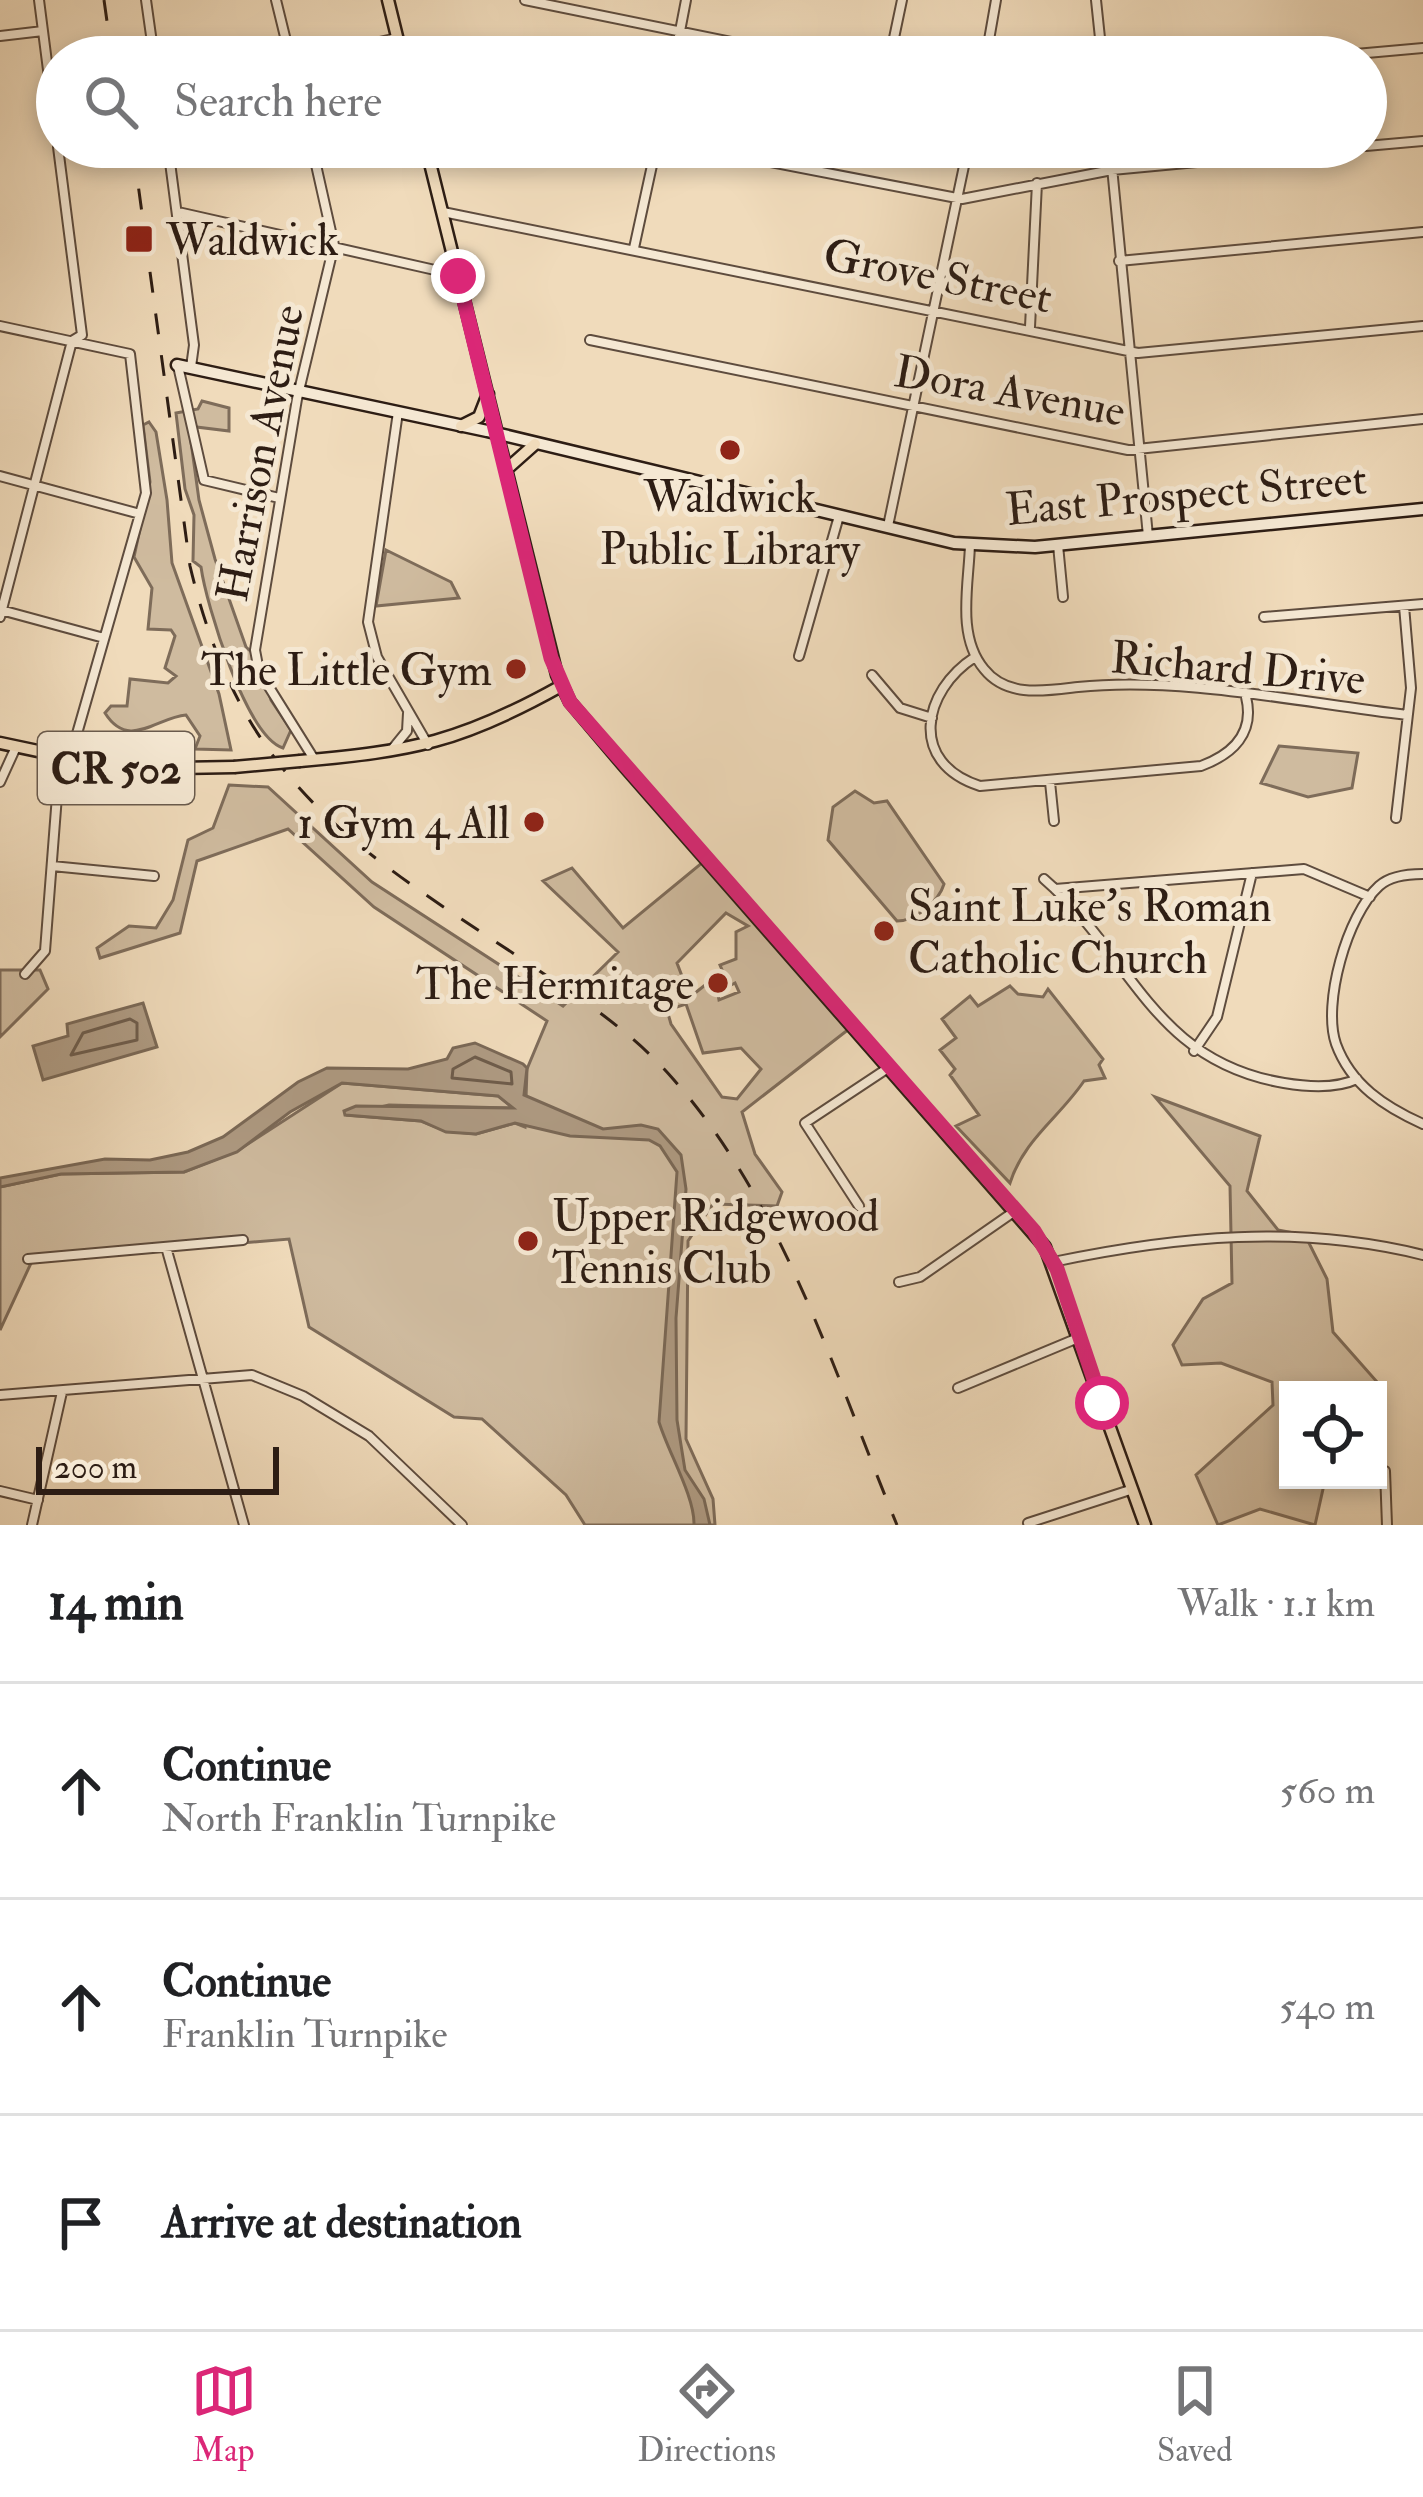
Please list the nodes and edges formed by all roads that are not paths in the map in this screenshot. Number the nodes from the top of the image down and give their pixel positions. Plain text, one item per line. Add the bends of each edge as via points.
1 (39, 0) edge
2 (146, 0) edge
3 (276, 0) edge
4 (388, 0) edge
5 (525, 0) edge
6 (686, 0) edge
7 (902, 0) edge
8 (996, 0) edge
9 (1096, 0) edge
10 (43, 31) junction
11 (680, 32) junction
12 (0, 36) edge
13 (44, 36) edge
14 (151, 36) edge
15 (285, 36) edge
16 (397, 36) edge
17 (679, 36) edge
18 (700, 36) edge
19 (894, 36) edge
20 (990, 36) edge
21 (1100, 36) edge
22 (1423, 48) edge
23 (1387, 51) edge
24 (1423, 141) edge
25 (1387, 144) edge
26 (60, 168) edge
27 (171, 168) edge
28 (317, 168) edge
29 (431, 168) edge
30 (651, 168) edge
31 (799, 168) edge
32 (963, 168) edge
33 (1133, 168) edge
34 (1112, 170) junction
35 (1037, 183) junction
36 (956, 199) junction
37 (178, 212) junction
38 (442, 212) junction
39 (1423, 232) edge
40 (334, 245) junction
41 (634, 248) junction
42 (1119, 260) junction
43 (458, 276) junction
44 (934, 308) junction
45 (0, 326) edge
46 (1423, 326) edge
47 (1030, 327) junction
48 (590, 340) dead end
49 (72, 341) junction
50 (1128, 349) junction
51 (184, 366) junction
52 (300, 390) junction
53 (489, 391) junction
54 (914, 408) junction
55 (398, 412) junction
56 (1423, 419) edge
57 (460, 426) junction
58 (500, 434) junction
59 (535, 443) junction
60 (1138, 448) junction
61 (508, 468) junction
62 (0, 476) edge
63 (33, 484) junction
64 (279, 499) junction
65 (1423, 509) edge
66 (140, 514) junction
67 (839, 514) junction
68 (888, 526) junction
69 (1148, 536) junction
70 (970, 544) junction
71 (1058, 545) junction
72 (1063, 597) dead end
73 (1423, 604) edge
74 (1404, 606) junction
75 (1, 612) edge
76 (1264, 617) dead end
77 (104, 638) junction
78 (799, 656) dead end
79 (975, 657) junction
80 (872, 675) dead end
81 (562, 686) junction
82 (1246, 697) junction
83 (408, 712) junction
84 (1407, 715) junction
85 (932, 718) junction
86 (0, 743) edge
87 (429, 746) junction
88 (16, 747) junction
89 (390, 752) junction
90 (64, 758) junction
91 (314, 759) junction
92 (0, 782) edge
93 (1050, 782) junction
94 (1396, 818) dead end
95 (1054, 821) dead end
96 (52, 866) junction
97 (1252, 873) junction
98 (1423, 874) edge
99 (154, 876) dead end
100 (1044, 879) dead end
101 (1055, 889) junction
102 (1370, 897) junction
103 (25, 974) dead end
104 (1194, 1051) junction
105 (890, 1067) junction
106 (1358, 1078) junction
107 (1423, 1124) edge
108 (860, 1206) dead end
109 (1016, 1210) junction
110 (243, 1240) dead end
111 (166, 1247) junction
112 (1423, 1256) edge
113 (28, 1259) dead end
114 (1053, 1262) junction
115 (898, 1282) dead end
116 (1080, 1337) junction
117 (202, 1377) junction
118 (958, 1388) dead end
119 (62, 1392) junction
120 (0, 1395) edge
121 (1386, 1489) edge
122 (1130, 1490) junction
123 (0, 1491) edge
124 (38, 1500) junction
125 (1028, 1523) edge
126 (32, 1525) edge
127 (244, 1525) edge
128 (462, 1525) edge
129 (1145, 1525) edge
130 (1387, 1525) edge

1 - 10 street
2 - 14 street
3 - 15 street
4 - 16 main road
5 - 11 street
6 - 11 street
7 - 19 street
8 - 20 street
9 - 21 street
10 - 12 street
10 - 13 street
11 - 17 street
11 - 18 street
22 - 23 street
24 - 25 street
26 - 49 street via 82,328
27 - 37 street
28 - 40 street, Harrison Avenue
29 - 38 main road
30 - 41 street
31 - 36 street
32 - 36 street
33 - 34 street
34 - 35 street
34 - 42 street
35 - 36 street
35 - 47 street
36 - 44 street
37 - 40 street
37 - 51 street via 194,345
38 - 41 street, Grove Street
38 - 43 main road
39 - 42 street
40 - 43 street
40 - 52 street, Harrison Avenue
41 - 44 street, Grove Street
42 - 50 street
43 - 53 main road
44 - 47 street, Grove Street
44 - 54 street
45 - 49 street
46 - 50 street, Grove Street
47 - 50 street, Grove Street
48 - 54 street, Dora Avenue
49 - 63 street
49 - 66 street via 130,354 147,483
50 - 60 street
51 - 52 street, East Prospect Street
51 - 64 street via 204,480
52 - 55 street, East Prospect Street
52 - 64 street, Harrison Avenue
53 - 57 main road via 479,416
53 - 58 main road
54 - 60 street, Dora Avenue
54 - 68 street
55 - 57 street, East Prospect Street
55 - 83 street via 368,622 371,644
56 - 60 street, Dora Avenue
57 - 58 street, East Prospect Street
58 - 59 street, East Prospect Street
58 - 61 main road
59 - 61 main road
59 - 67 street, East Prospect Street
60 - 69 street
61 - 81 main road
62 - 63 street
63 - 66 street
63 - 75 street
64 - 91 street, Harrison Avenue via 256,661
65 - 69 street, East Prospect Street
66 - 77 street
67 - 68 street, East Prospect Street
67 - 78 street
68 - 70 street, East Prospect Street
69 - 71 street, East Prospect Street
70 - 71 street, East Prospect Street
70 - 79 street via 967,618
71 - 72 street
73 - 74 street
74 - 76 street
74 - 84 street
75 - 77 street
77 - 90 street
79 - 82 street, Richard Drive via 994,679 1018,689 1147,686
79 - 85 street via 946,678
80 - 85 street via 900,708
81 - 87 main road, CR 502
81 - 105 main road
82 - 84 street, Richard Drive
82 - 93 street via 1244,733 1214,761
83 - 87 street
83 - 89 street via 407,731
84 - 94 street
85 - 93 street via 936,753 956,776 980,786
86 - 88 main road, CR 502
87 - 89 main road, CR 502
88 - 90 main road, CR 502
88 - 92 street
89 - 91 main road, CR 502
90 - 91 main road, CR 502, bridge via 147,771
90 - 96 street
93 - 95 street
96 - 99 street
96 - 103 street via 45,951
97 - 101 street
97 - 102 street via 1318,871
97 - 104 street via 1217,1017
98 - 102 street via 1388,880
100 - 101 street
101 - 104 street
102 - 106 street via 1331,1000 1336,1044
104 - 106 street via 1279,1082 1319,1086
105 - 108 street via 806,1123
105 - 109 main road
106 - 107 street via 1390,1109
109 - 114 main road
109 - 115 street via 920,1277
110 - 111 street
111 - 113 street
111 - 117 street
112 - 114 street via 1358,1242 1246,1235
114 - 116 main road
116 - 118 street
116 - 122 main road
117 - 119 street
117 - 127 street
117 - 128 street via 251,1375 303,1396 369,1436
119 - 120 street
119 - 124 street
121 - 130 street
122 - 125 street
122 - 129 main road
123 - 124 street
124 - 126 street

